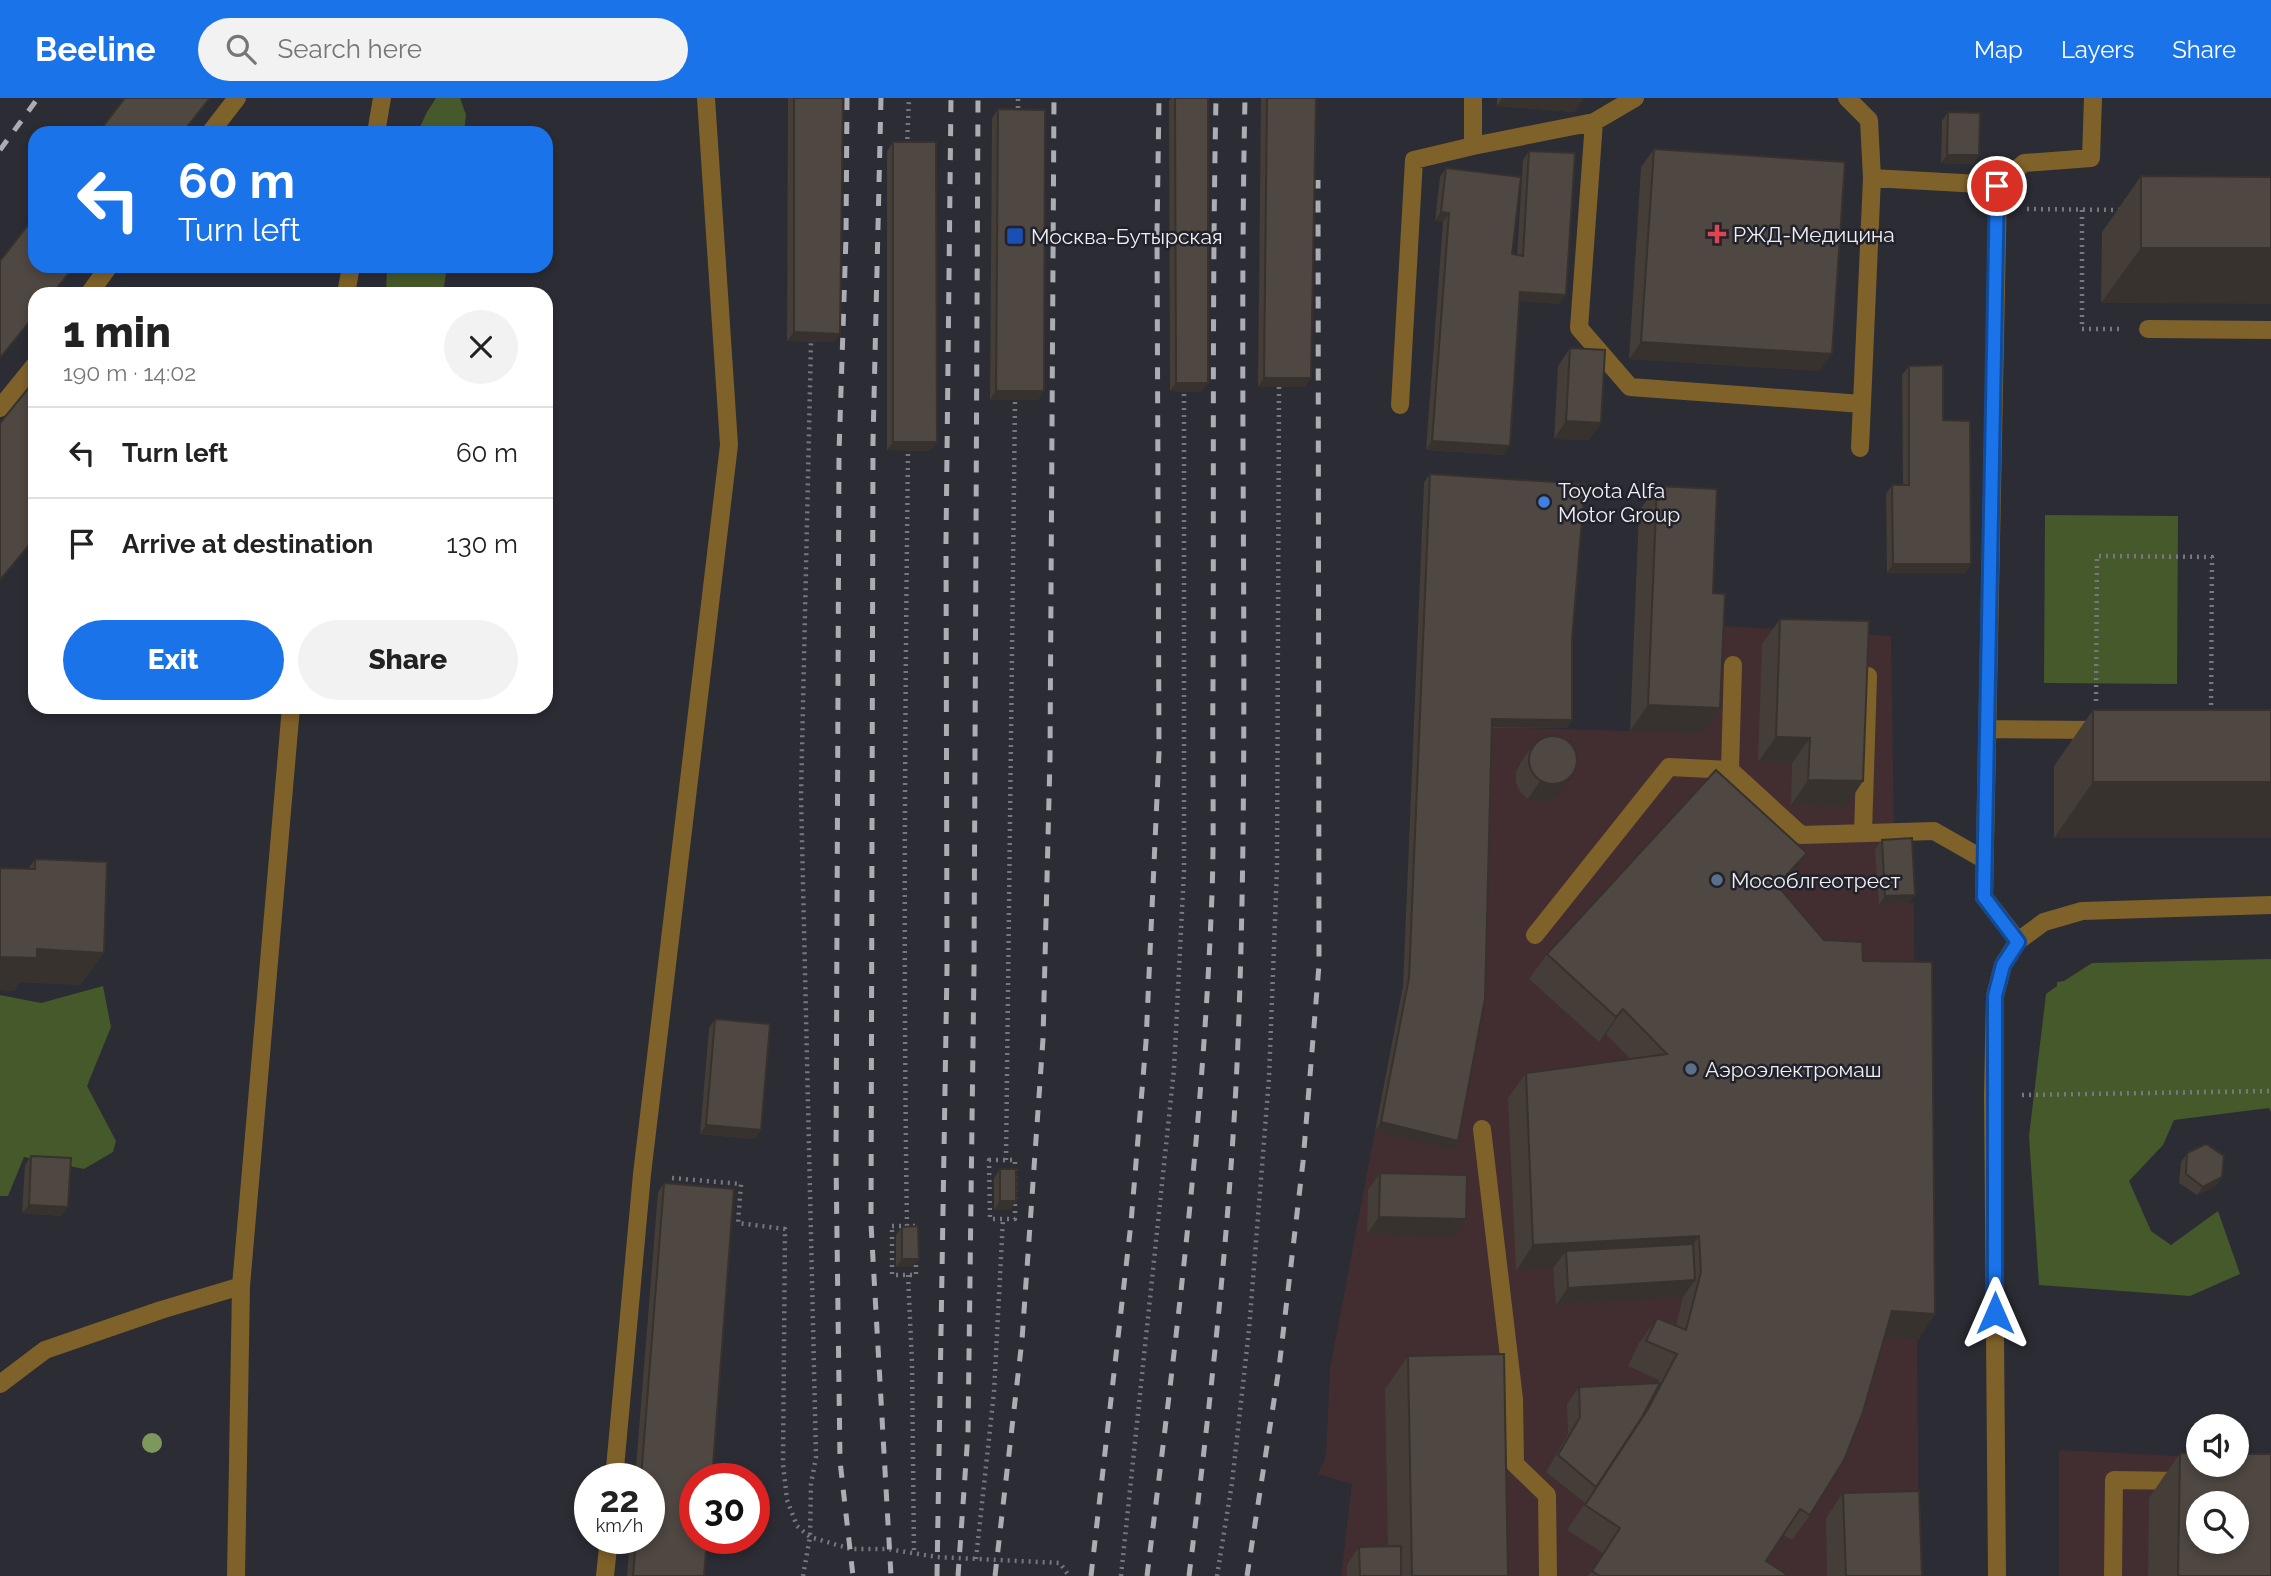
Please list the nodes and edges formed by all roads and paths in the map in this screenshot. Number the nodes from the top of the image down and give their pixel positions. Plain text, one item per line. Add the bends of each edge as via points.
1 (237, 98) edge
2 (383, 98) edge
3 (706, 98) edge
4 (909, 98) edge
5 (1018, 98) edge
6 (1473, 98) edge
7 (1635, 98) edge
8 (1847, 98) edge
9 (2093, 98) edge
10 (1018, 118) edge
11 (1594, 122) junction
12 (215, 126) edge
13 (377, 126) edge
14 (1473, 146) junction
15 (907, 151) edge
16 (1872, 178) junction
17 (1997, 186) junction
18 (1997, 209) junction
19 (2082, 210) junction
20 (2136, 210) dead end
21 (2148, 329) joint
22 (2271, 330) edge
23 (811, 342) edge
24 (28, 374) edge
25 (1279, 386) edge
26 (1184, 391) edge
27 (1015, 400) edge
28 (1862, 404) junction
29 (1400, 405) dead end
30 (0, 408) edge
31 (1860, 448) dead end
32 (908, 450) edge
33 (1733, 665) dead end
34 (1868, 677) edge
35 (290, 714) edge
36 (2211, 717) edge
37 (1987, 729) junction
38 (2096, 730) junction
39 (2122, 730) edge
40 (1730, 770) junction
41 (1863, 833) junction
42 (1985, 860) junction
43 (2271, 905) edge
44 (1535, 935) dead end
45 (2018, 942) junction
46 (2271, 1091) edge
47 (1993, 1095) junction
48 (1482, 1129) dead end
49 (1006, 1160) junction
50 (642, 1174) junction
51 (1003, 1219) junction
52 (907, 1226) junction
53 (908, 1275) junction
54 (242, 1286) junction
55 (0, 1384) edge
56 (615, 1463) edge
57 (2206, 1482) edge
58 (810, 1537) junction
59 (914, 1553) junction
60 (608, 1554) edge
61 (976, 1559) junction
62 (236, 1576) edge
63 (606, 1576) edge
64 (803, 1576) edge
65 (1069, 1576) edge
66 (1121, 1576) edge
67 (1217, 1576) edge
68 (1548, 1576) edge
69 (1997, 1576) edge
70 (2113, 1576) edge

1 - 12 street
2 - 13 street
3 - 50 street via 729,445
4 - 15 path
5 - 10 path
6 - 14 street
7 - 11 street
8 - 16 street via 1869,120
9 - 17 street via 2091,158 2024,163
11 - 14 street
11 - 28 street via 1579,328 1630,387
14 - 29 street via 1414,160
16 - 17 street
16 - 28 street
17 - 18 street
18 - 19 path
18 - 37 street
19 - 20 path
19 - 21 path via 2082,329
21 - 22 street
23 - 58 path via 801,796 816,1457
24 - 30 street
25 - 67 path via 1277,868 1269,1078 1249,1330
26 - 66 path via 1184,871 1174,1069
27 - 49 path
28 - 31 street
32 - 52 path via 904,789
33 - 40 street
34 - 41 street
35 - 54 street
36 - 38 path via 2212,557 2097,556
37 - 38 street
37 - 42 street
38 - 39 street
40 - 41 street via 1801,835
40 - 44 street via 1669,767
41 - 42 street via 1934,831
42 - 45 street via 1984,897
43 - 45 street via 2082,911 2044,922
45 - 47 street via 2003,965 1995,996
46 - 47 path
47 - 69 street
48 - 68 street via 1514,1399 1515,1464 1547,1495
49 - 51 path via 1015,1160 1016,1219
49 - 51 path via 989,1160 990,1219
50 - 56 street
50 - 58 path via 741,1184 738,1223 785,1229 783,1464 787,1500 797,1526
51 - 61 path via 994,1392
52 - 53 path via 916,1226 916,1275
52 - 53 path via 892,1226 892,1275
53 - 59 path
54 - 55 street via 45,1350
54 - 62 street
57 - 70 street via 2114,1480
58 - 59 path via 850,1549
58 - 64 path
59 - 61 path
60 - 63 street
61 - 65 path via 1060,1563

